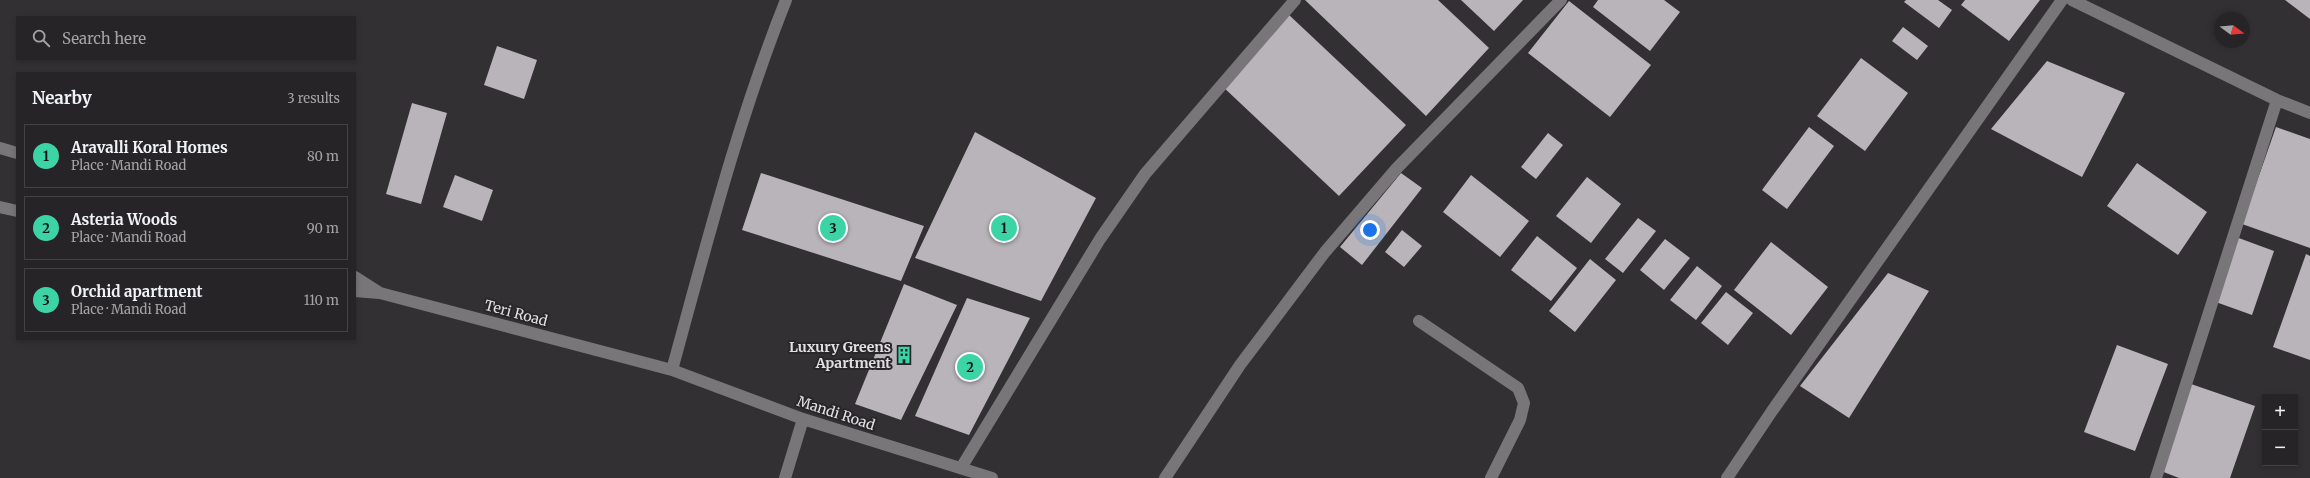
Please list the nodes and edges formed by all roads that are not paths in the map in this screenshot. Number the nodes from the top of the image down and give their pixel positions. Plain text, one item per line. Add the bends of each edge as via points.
1 (786, 0) edge
2 (1295, 0) edge
3 (1561, 0) edge
4 (2062, 0) edge
5 (2072, 0) edge
6 (2277, 100) junction
7 (2310, 113) edge
8 (0, 148) edge
9 (16, 153) edge
10 (0, 207) edge
11 (16, 211) edge
12 (356, 278) edge
13 (356, 291) edge
14 (380, 293) junction
15 (1420, 321) dead end
16 (672, 370) junction
17 (803, 419) junction
18 (961, 468) junction
19 (785, 478) edge
20 (992, 478) edge
21 (1165, 478) edge
22 (1491, 478) edge
23 (1727, 478) edge
24 (2156, 478) edge

1 - 16 street via 763,57 737,134
2 - 18 street via 1146,174 1100,239
3 - 21 street via 1397,168 1325,252 1240,365
4 - 23 street
5 - 6 street
6 - 7 street
6 - 24 street
8 - 9 street
10 - 11 street
12 - 14 street, Teri Road
13 - 14 street
14 - 16 street, Teri Road
15 - 22 street via 1518,388 1524,403 1520,420
16 - 17 street, Mandi Road
17 - 18 street, Mandi Road
17 - 19 street
18 - 20 street, Mandi Road

